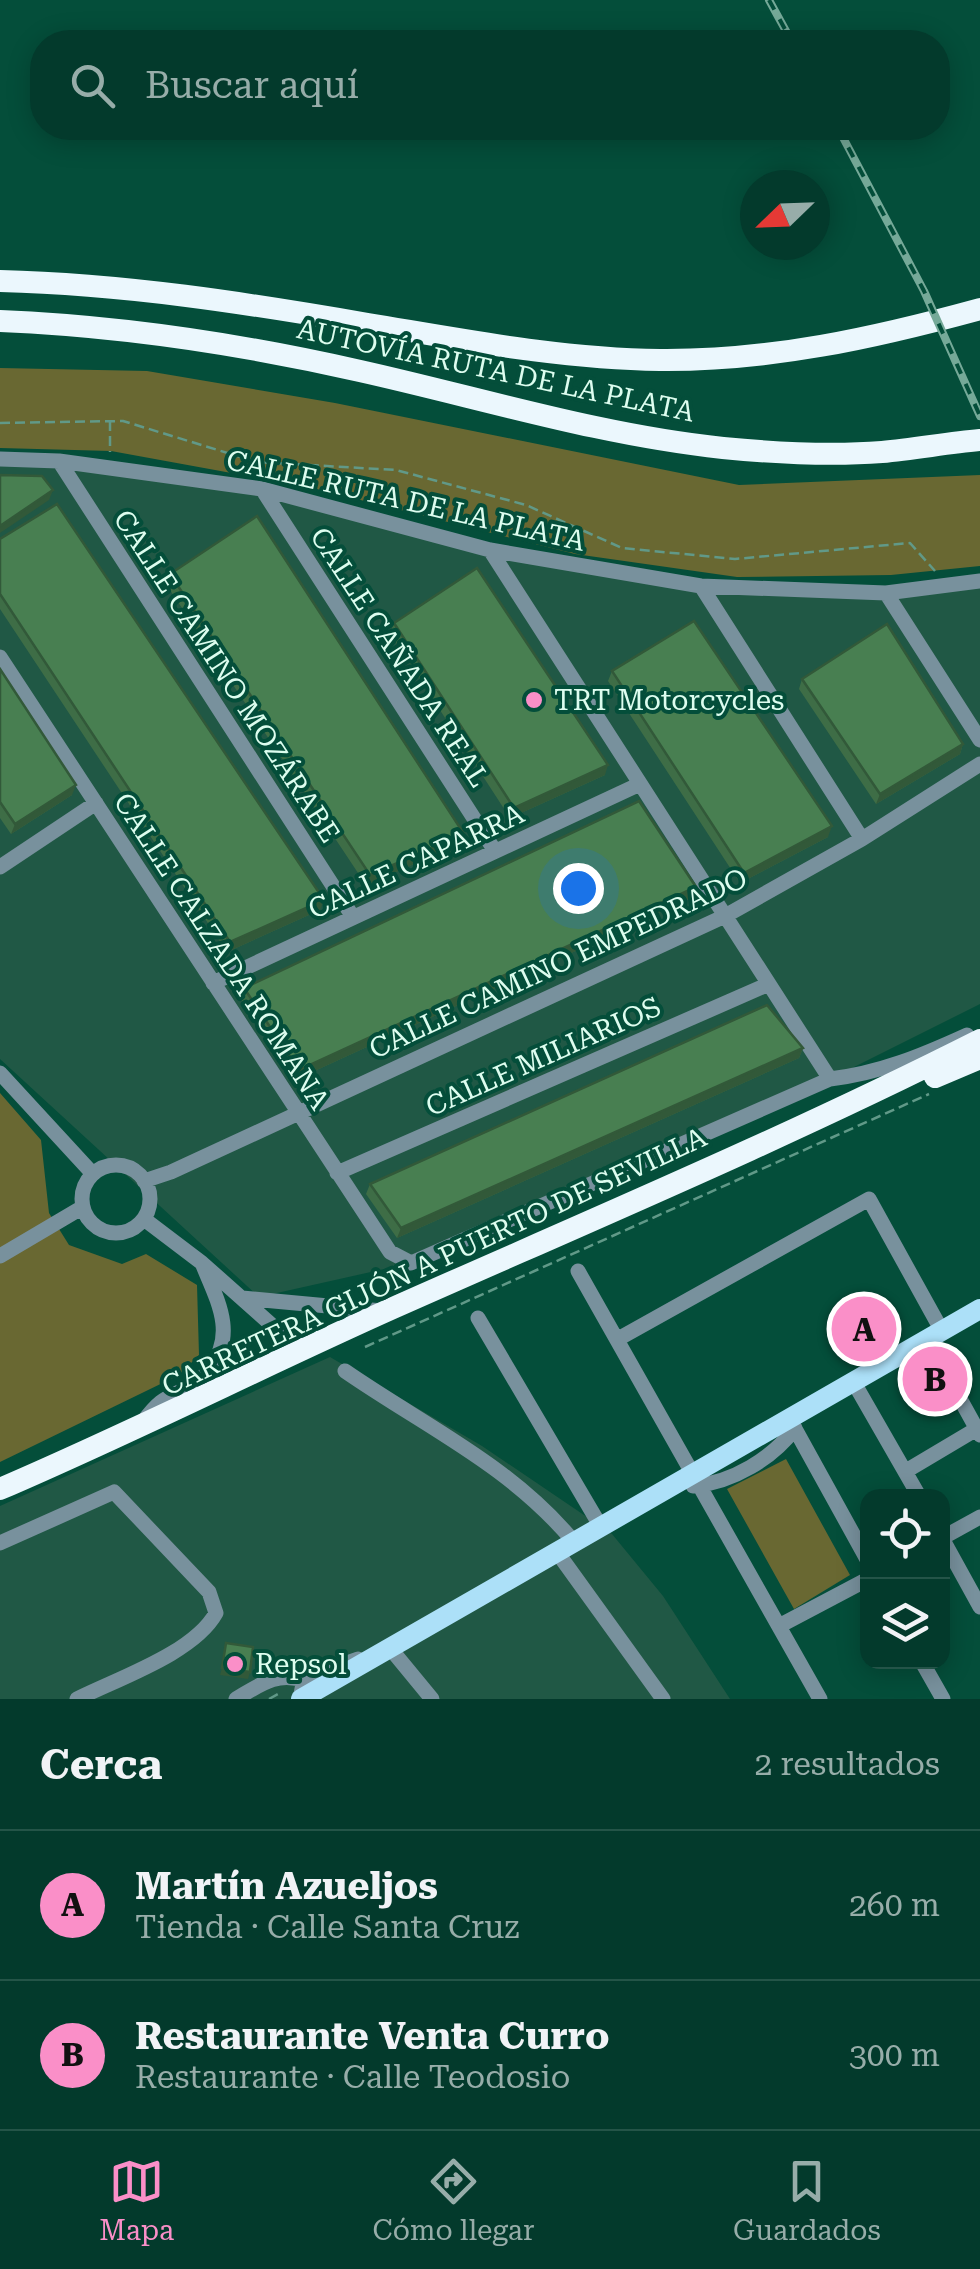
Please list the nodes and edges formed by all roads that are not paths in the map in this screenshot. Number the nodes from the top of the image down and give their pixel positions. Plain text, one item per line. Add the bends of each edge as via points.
1 (0, 282) edge
2 (980, 309) edge
3 (0, 320) edge
4 (978, 446) edge
5 (0, 459) edge
6 (59, 461) junction
7 (262, 489) junction
8 (490, 550) junction
9 (980, 581) edge
10 (701, 586) junction
11 (886, 593) junction
12 (0, 656) edge
13 (980, 740) edge
14 (980, 764) edge
15 (640, 784) junction
16 (96, 803) junction
17 (862, 839) junction
18 (0, 845) edge
19 (495, 851) junction
20 (5, 864) edge
21 (725, 916) junction
22 (353, 918) junction
23 (213, 983) junction
24 (769, 984) junction
25 (980, 1031) edge
26 (980, 1040) edge
27 (980, 1058) edge
28 (0, 1073) edge
29 (830, 1079) junction
30 (892, 1085) junction
31 (297, 1113) junction
32 (337, 1173) junction
33 (93, 1174) junction
34 (144, 1181) junction
35 (82, 1207) junction
36 (144, 1219) junction
37 (0, 1256) edge
38 (202, 1264) junction
39 (578, 1271) dead end
40 (242, 1298) junction
41 (980, 1309) edge
42 (386, 1312) junction
43 (478, 1318) dead end
44 (934, 1335) junction
45 (618, 1339) junction
46 (302, 1352) junction
47 (345, 1371) dead end
48 (854, 1381) junction
49 (792, 1423) junction
50 (138, 1430) junction
51 (979, 1431) edge
52 (52, 1467) junction
53 (906, 1471) junction
54 (698, 1479) junction
55 (0, 1480) edge
56 (916, 1489) edge
57 (0, 1490) edge
58 (980, 1517) edge
59 (601, 1527) junction
60 (950, 1534) edge
61 (0, 1542) edge
62 (860, 1546) edge
63 (566, 1548) junction
64 (950, 1553) edge
65 (860, 1583) edge
66 (980, 1607) edge
67 (779, 1626) junction
68 (388, 1649) junction
69 (926, 1669) edge
70 (302, 1693) edge
71 (77, 1699) edge
72 (236, 1699) edge
73 (432, 1699) edge
74 (663, 1699) edge
75 (820, 1699) edge
76 (942, 1699) edge

1 - 2 highway, AUTOVÍA RUTA DE LA PLATA via 164,293 625,359 757,356 856,341
3 - 4 highway, AUTOVÍA RUTA DE LA PLATA via 241,347 651,439 784,453
5 - 6 street, CALLE RUTA DE LA PLATA
6 - 7 street, CALLE RUTA DE LA PLATA
6 - 22 street, CALLE CAMINO MOZÁRABE
7 - 8 street, CALLE RUTA DE LA PLATA
7 - 19 street, CALLE CAÑADA REAL
8 - 10 street, CALLE RUTA DE LA PLATA
8 - 15 street
9 - 11 street, CALLE RUTA DE LA PLATA
10 - 11 street, CALLE RUTA DE LA PLATA
10 - 17 street
11 - 13 street
12 - 16 street, CALLE CALZADA ROMANA
14 - 17 street, CALLE CAMINO EMPEDRADO
15 - 19 street, CALLE CAPARRA
15 - 21 street
16 - 20 street
16 - 23 street, CALLE CALZADA ROMANA
17 - 21 street, CALLE CAMINO EMPEDRADO
18 - 20 street
19 - 22 street, CALLE CAPARRA
21 - 24 street
21 - 31 street, CALLE CAMINO EMPEDRADO
22 - 23 street, CALLE CAPARRA
23 - 31 street, CALLE CALZADA ROMANA
24 - 29 street
24 - 32 street, CALLE MILIARIOS
25 - 29 street via 911,1061
26 - 30 highway, CARRETERA GIJÓN A PUERTO DE SEVILLA
27 - 30 highway, CARRETERA GIJÓN A PUERTO DE SEVILLA via 946,1075
28 - 33 street
29 - 32 street, CALLE CALZADA ROMANA via 411,1262 390,1252
30 - 42 highway, CARRETERA GIJÓN A PUERTO DE SEVILLA
31 - 32 street, CALLE CALZADA ROMANA
31 - 34 street, CALLE CAMINO EMPEDRADO
33 - 34 street via 120,1166
33 - 35 street
34 - 36 street via 150,1198
35 - 36 street via 90,1222 110,1233
35 - 37 street
36 - 38 street
38 - 40 street
38 - 50 street via 221,1309 224,1340 198,1383 158,1401
39 - 45 street
40 - 42 street
40 - 46 street
41 - 44 main road
42 - 46 highway, CARRETERA GIJÓN A PUERTO DE SEVILLA
43 - 59 street
44 - 45 street via 870,1199
44 - 48 main road
44 - 51 street
45 - 54 street
46 - 50 highway, CARRETERA GIJÓN A PUERTO DE SEVILLA
47 - 63 street via 490,1462 537,1502
48 - 49 main road
48 - 53 street
49 - 54 main road
49 - 62 street
50 - 52 highway, CARRETERA GIJÓN A PUERTO DE SEVILLA
51 - 53 street
52 - 55 street
52 - 57 highway, CARRETERA GIJÓN A PUERTO DE SEVILLA
53 - 56 street
54 - 59 main road via 670,1487
54 - 67 street
58 - 60 street
59 - 63 main road
61 - 71 street via 114,1492 214,1602 209,1626 193,1641
63 - 68 main road
63 - 74 street
64 - 66 street
65 - 67 street
67 - 75 street
68 - 70 main road
68 - 73 street
69 - 76 street
70 - 72 street via 291,1676 275,1676

